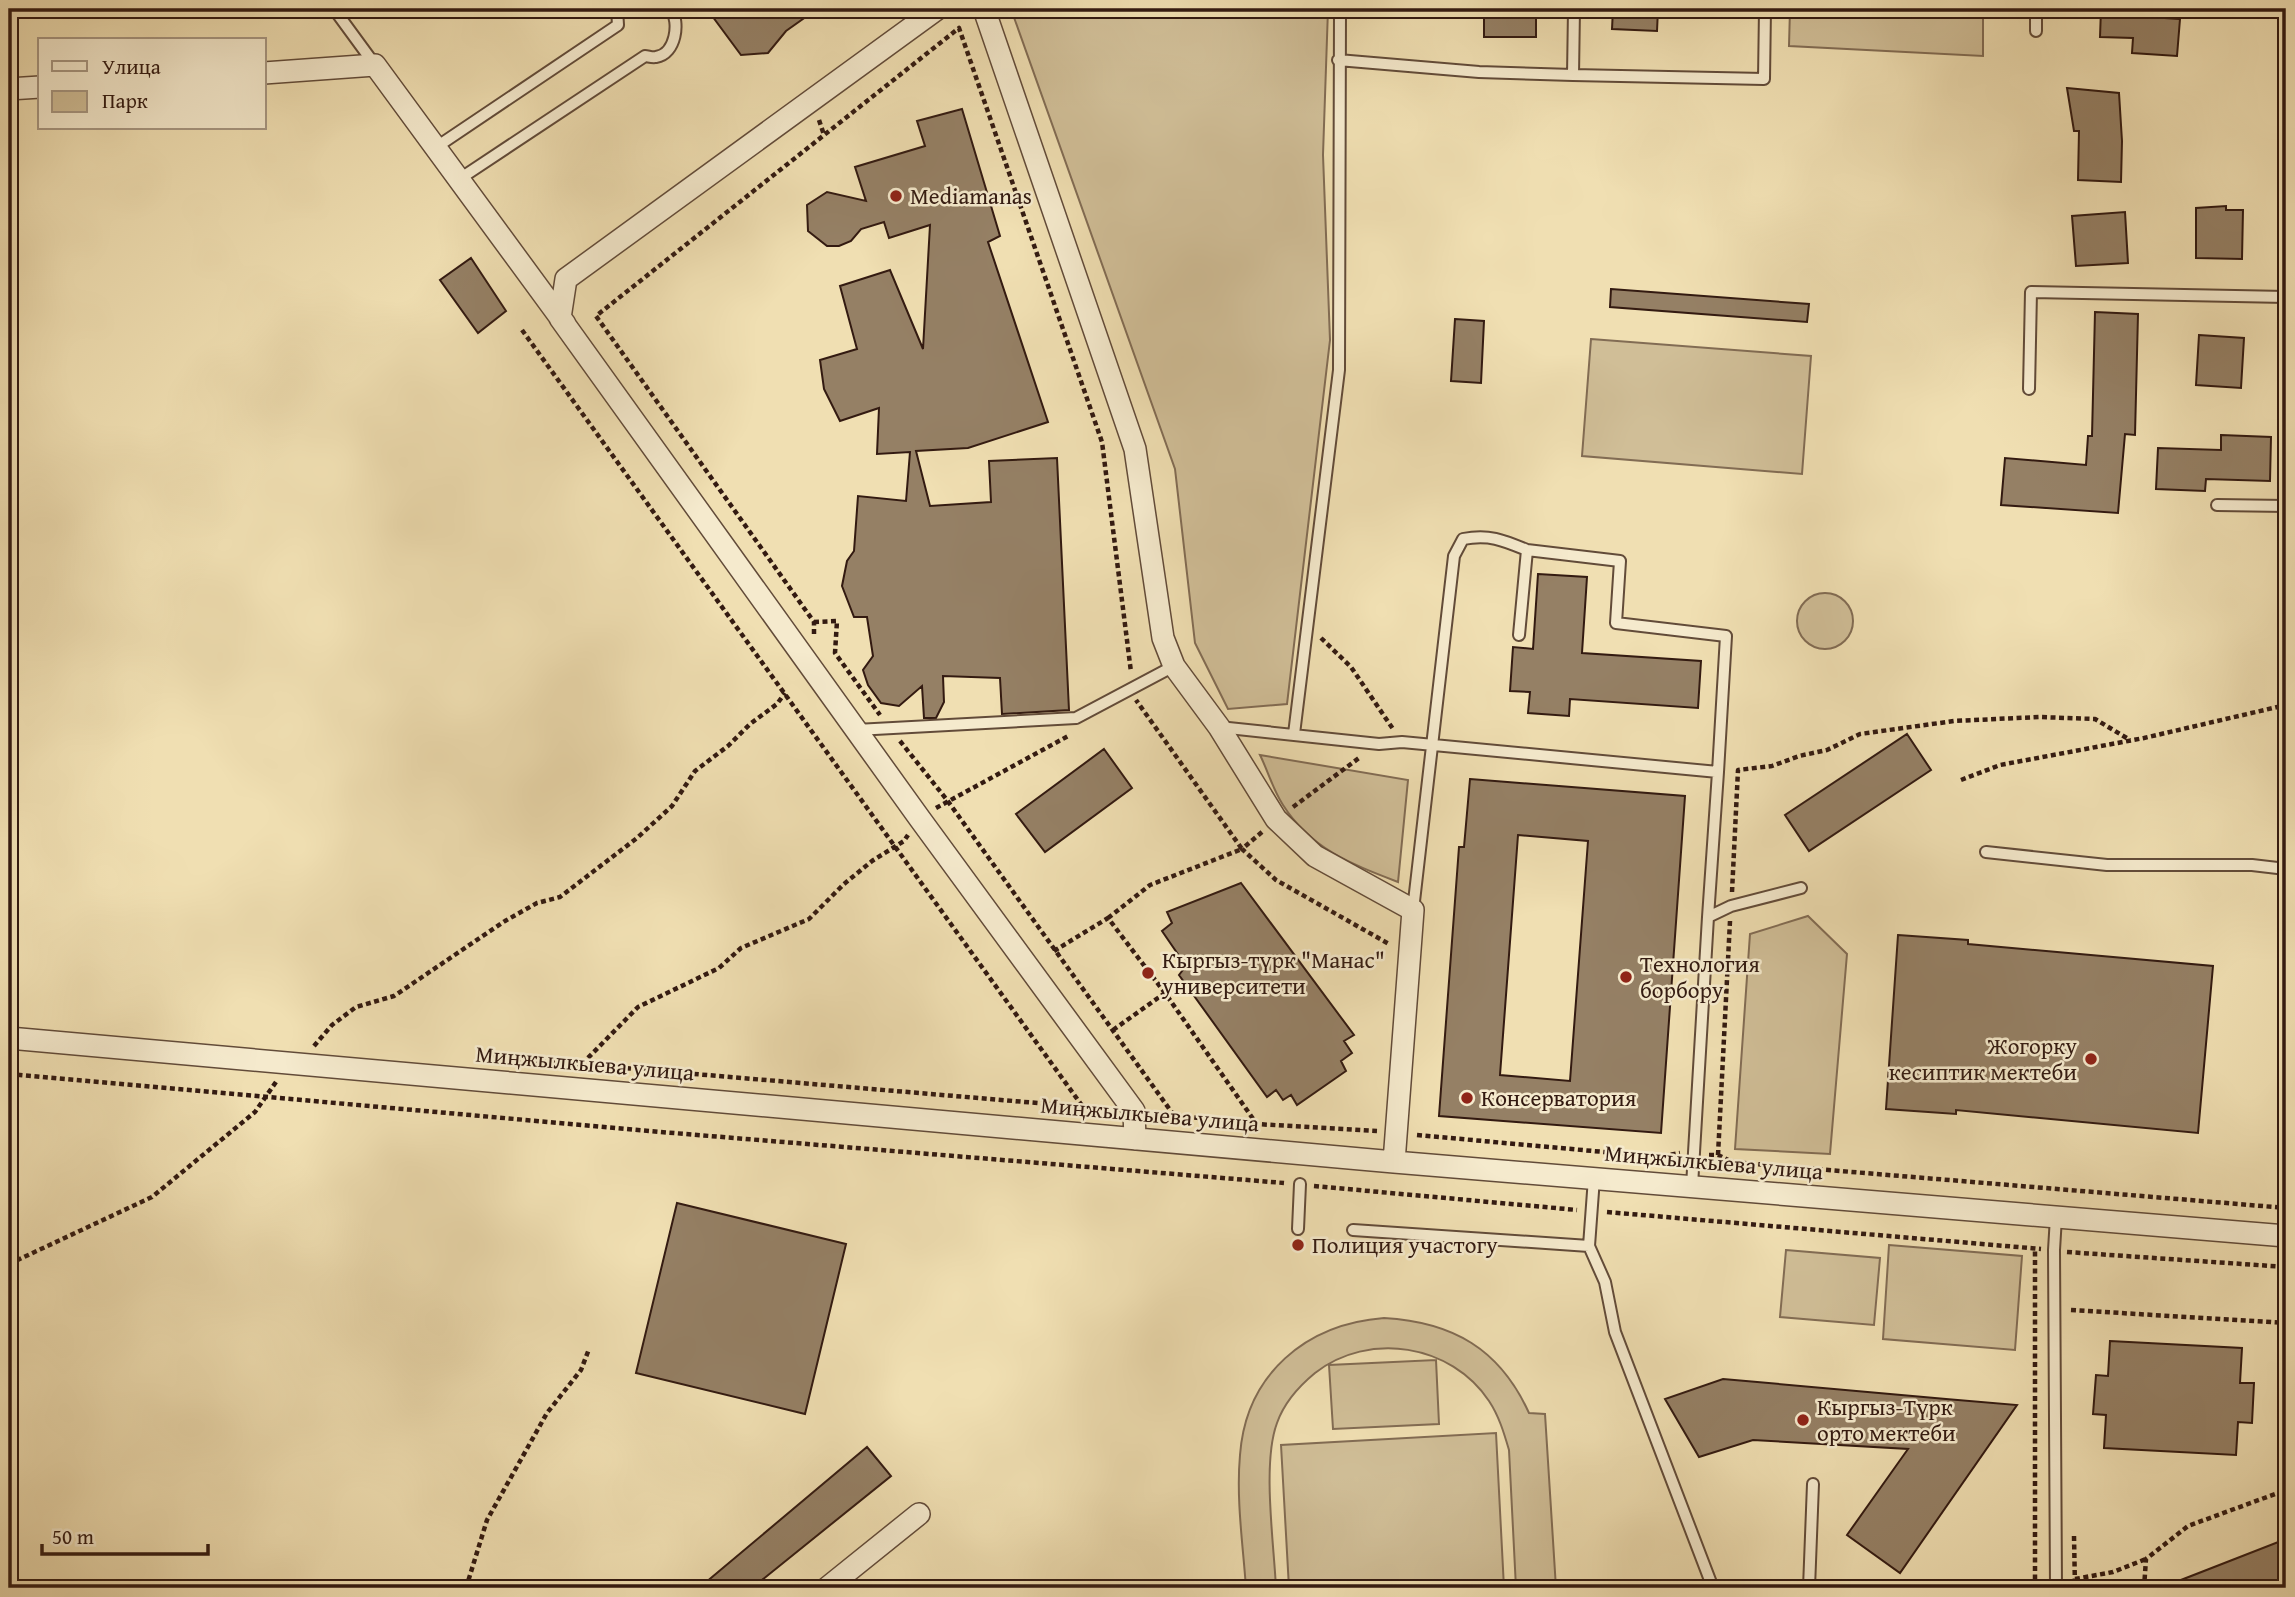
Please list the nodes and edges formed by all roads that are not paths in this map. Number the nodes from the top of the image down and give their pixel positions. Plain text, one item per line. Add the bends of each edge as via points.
1 (334, 9) edge
2 (617, 9) edge
3 (671, 9) edge
4 (937, 9) edge
5 (984, 9) edge
6 (1340, 9) edge
7 (1574, 9) edge
8 (1765, 9) edge
9 (2036, 9) edge
10 (2036, 31) dead end
11 (1338, 60) junction
12 (375, 65) junction
13 (266, 73) edge
14 (1573, 75) junction
15 (38, 87) edge
16 (9, 89) edge
17 (435, 148) junction
18 (458, 180) junction
19 (2286, 297) edge
20 (577, 341) junction
21 (2029, 389) dead end
22 (2217, 505) dead end
23 (2286, 506) edge
24 (1527, 550) junction
25 (1519, 635) dead end
26 (1174, 666) junction
27 (1219, 727) junction
28 (856, 730) junction
29 (1294, 734) junction
30 (1432, 746) junction
31 (1718, 772) junction
32 (1986, 852) dead end
33 (2286, 869) edge
34 (1801, 888) dead end
35 (1413, 910) junction
36 (1708, 916) junction
37 (9, 1038) edge
38 (1135, 1139) junction
39 (1394, 1161) junction
40 (1594, 1178) junction
41 (1300, 1184) road end
42 (1692, 1186) junction
43 (2056, 1217) junction
44 (1298, 1229) dead end
45 (1353, 1230) dead end
46 (2286, 1236) edge
47 (1589, 1246) junction
48 (1813, 1484) dead end
49 (919, 1514) dead end
50 (827, 1588) edge
51 (1713, 1588) edge
52 (1809, 1588) edge
53 (2056, 1588) edge

1 - 12 lane
2 - 17 lane via 618,25
3 - 18 lane via 676,31 667,52 645,56
4 - 20 street via 566,279 560,318
5 - 26 street via 1135,449 1163,638
6 - 11 lane
7 - 14 lane
8 - 14 lane via 1763,79
9 - 10 lane
11 - 14 lane
11 - 29 lane via 1339,370
12 - 13 street
12 - 17 street
15 - 16 street
17 - 18 street
18 - 20 street
19 - 21 lane via 2031,292
20 - 28 street
22 - 23 lane
24 - 25 lane
24 - 30 lane via 1499,538 1478,536 1463,539 1454,556
24 - 31 lane via 1620,561 1616,623 1726,636
26 - 27 street
26 - 28 lane via 1076,718
27 - 29 lane
27 - 35 street via 1276,819 1315,856
28 - 38 street via 1133,1111
29 - 30 lane
30 - 31 lane
30 - 35 lane
31 - 36 lane
32 - 33 lane via 2107,865
34 - 36 lane
35 - 39 street
36 - 42 lane
37 - 38 street, Миңжылкыева улица
38 - 39 street, Миңжылкыева улица
39 - 40 street, Миңжылкыева улица
40 - 42 street, Миңжылкыева улица
40 - 47 lane
41 - 44 lane
42 - 43 street, Миңжылкыева улица
43 - 46 street, Миңжылкыева улица
43 - 53 lane
45 - 47 lane
47 - 51 lane via 1605,1282 1615,1332
48 - 52 lane
49 - 50 street

